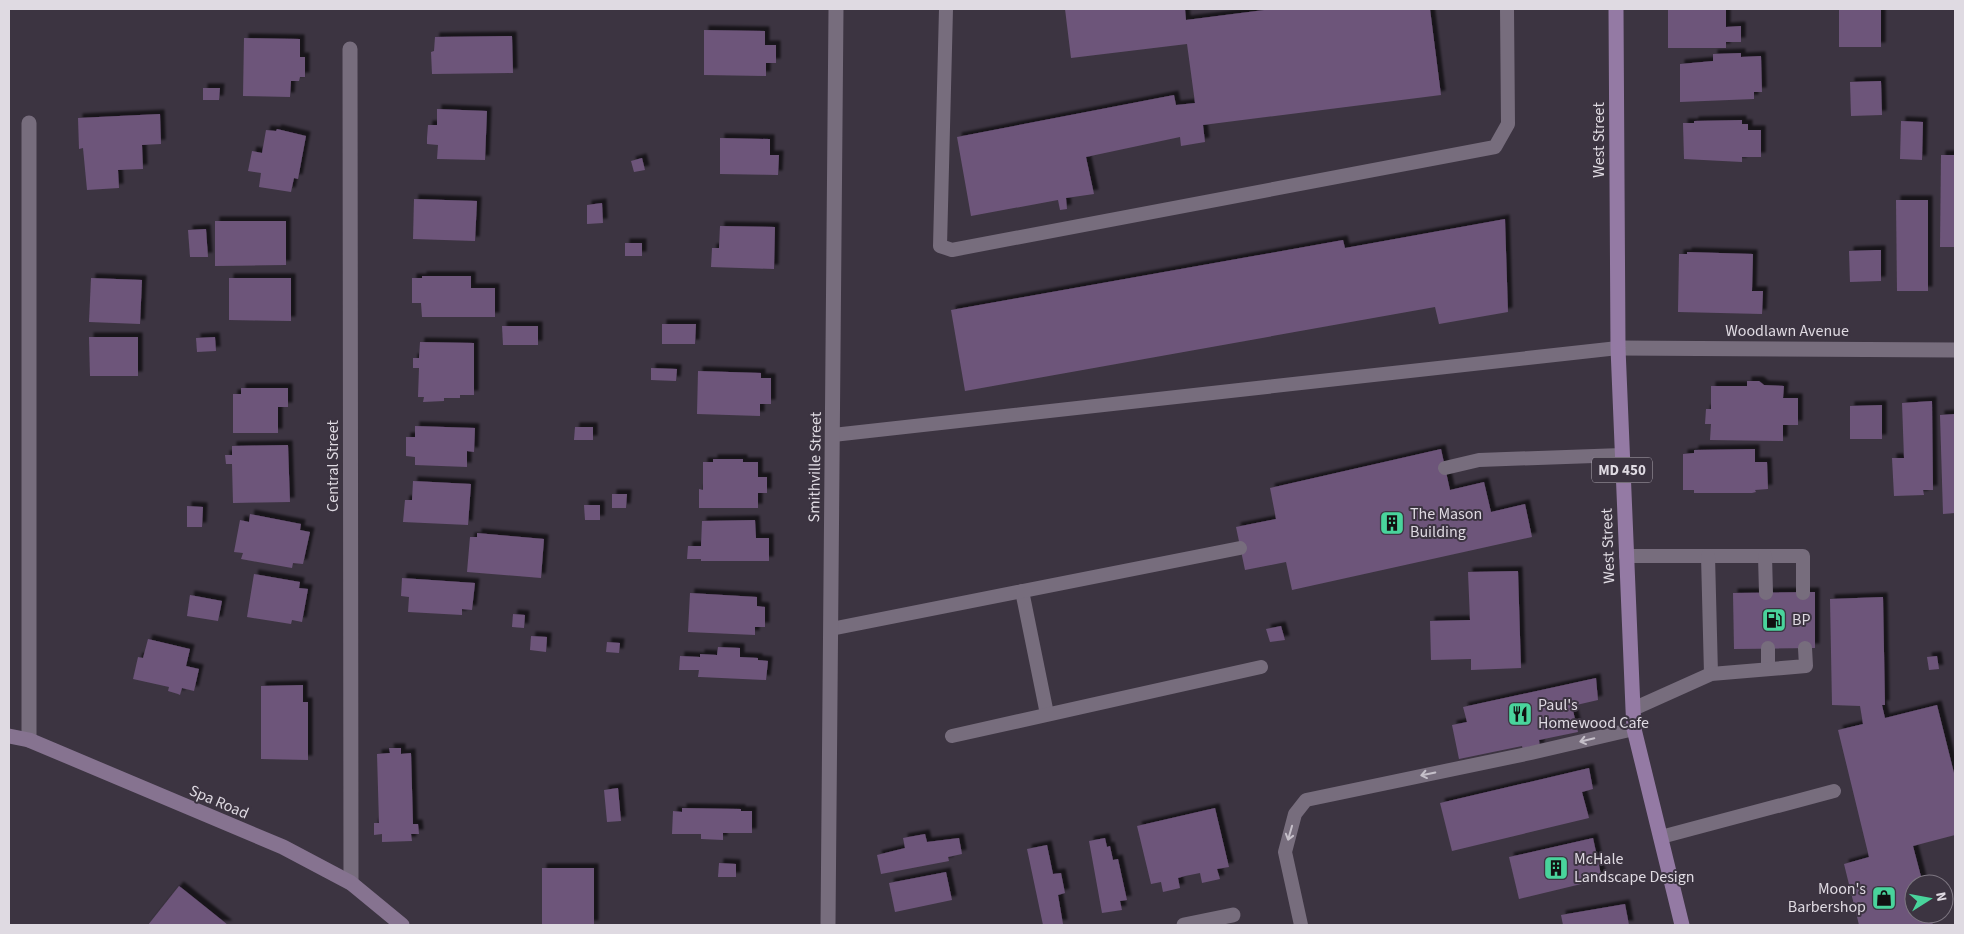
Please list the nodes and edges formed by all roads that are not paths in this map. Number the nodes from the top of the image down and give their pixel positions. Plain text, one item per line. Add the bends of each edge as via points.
1 (836, 9) edge
2 (946, 9) edge
3 (1507, 9) edge
4 (1616, 9) edge
5 (350, 49) dead end
6 (28, 123) dead end
7 (1618, 348) junction
8 (1955, 350) edge
9 (833, 435) junction
10 (1622, 455) junction
11 (1445, 468) dead end
12 (1240, 548) dead end
13 (1626, 556) junction
14 (1708, 556) junction
15 (1765, 556) junction
16 (1022, 591) junction
17 (1766, 593) dead end
18 (1803, 593) dead end
19 (831, 629) junction
20 (1768, 648) dead end
21 (1805, 648) dead end
22 (1261, 667) dead end
23 (1768, 668) junction
24 (1711, 674) junction
25 (1633, 709) junction
26 (1047, 714) junction
27 (1634, 729) junction
28 (9, 736) edge
29 (952, 736) dead end
30 (28, 740) junction
31 (1834, 791) dead end
32 (1661, 837) junction
33 (351, 883) junction
34 (1233, 915) dead end
35 (402, 925) edge
36 (828, 925) edge
37 (1184, 925) edge
38 (1301, 925) edge
39 (1682, 925) edge

1 - 9 street, Smithville Street
2 - 3 lane via 940,246 952,250 1495,147 1508,124
4 - 7 main road, West Street / MD 450
5 - 33 street, Central Street
6 - 30 street
7 - 8 street, Woodlawn Avenue
7 - 9 lane
7 - 10 main road, West Street / MD 450
9 - 19 street, Smithville Street
10 - 11 lane via 1480,460
10 - 13 main road, West Street / MD 450
12 - 16 lane
13 - 14 lane
13 - 25 main road, West Street / MD 450
14 - 15 lane
14 - 24 lane
15 - 17 lane
15 - 18 lane via 1803,556
16 - 19 lane
16 - 26 lane
19 - 36 street, Smithville Street
20 - 23 lane
21 - 23 lane via 1806,666
22 - 26 lane
23 - 24 lane
24 - 25 lane
25 - 27 main road, West Street / MD 450
26 - 29 lane
27 - 32 main road, West Street / MD 450
27 -> 38 lane via 1306,800 1295,814 1284,852
28 - 30 main road, Spa Road
30 - 33 main road, Spa Road via 283,848
31 - 32 lane
32 - 39 main road, West Street / MD 450
33 - 35 main road, Spa Road
34 - 37 street

